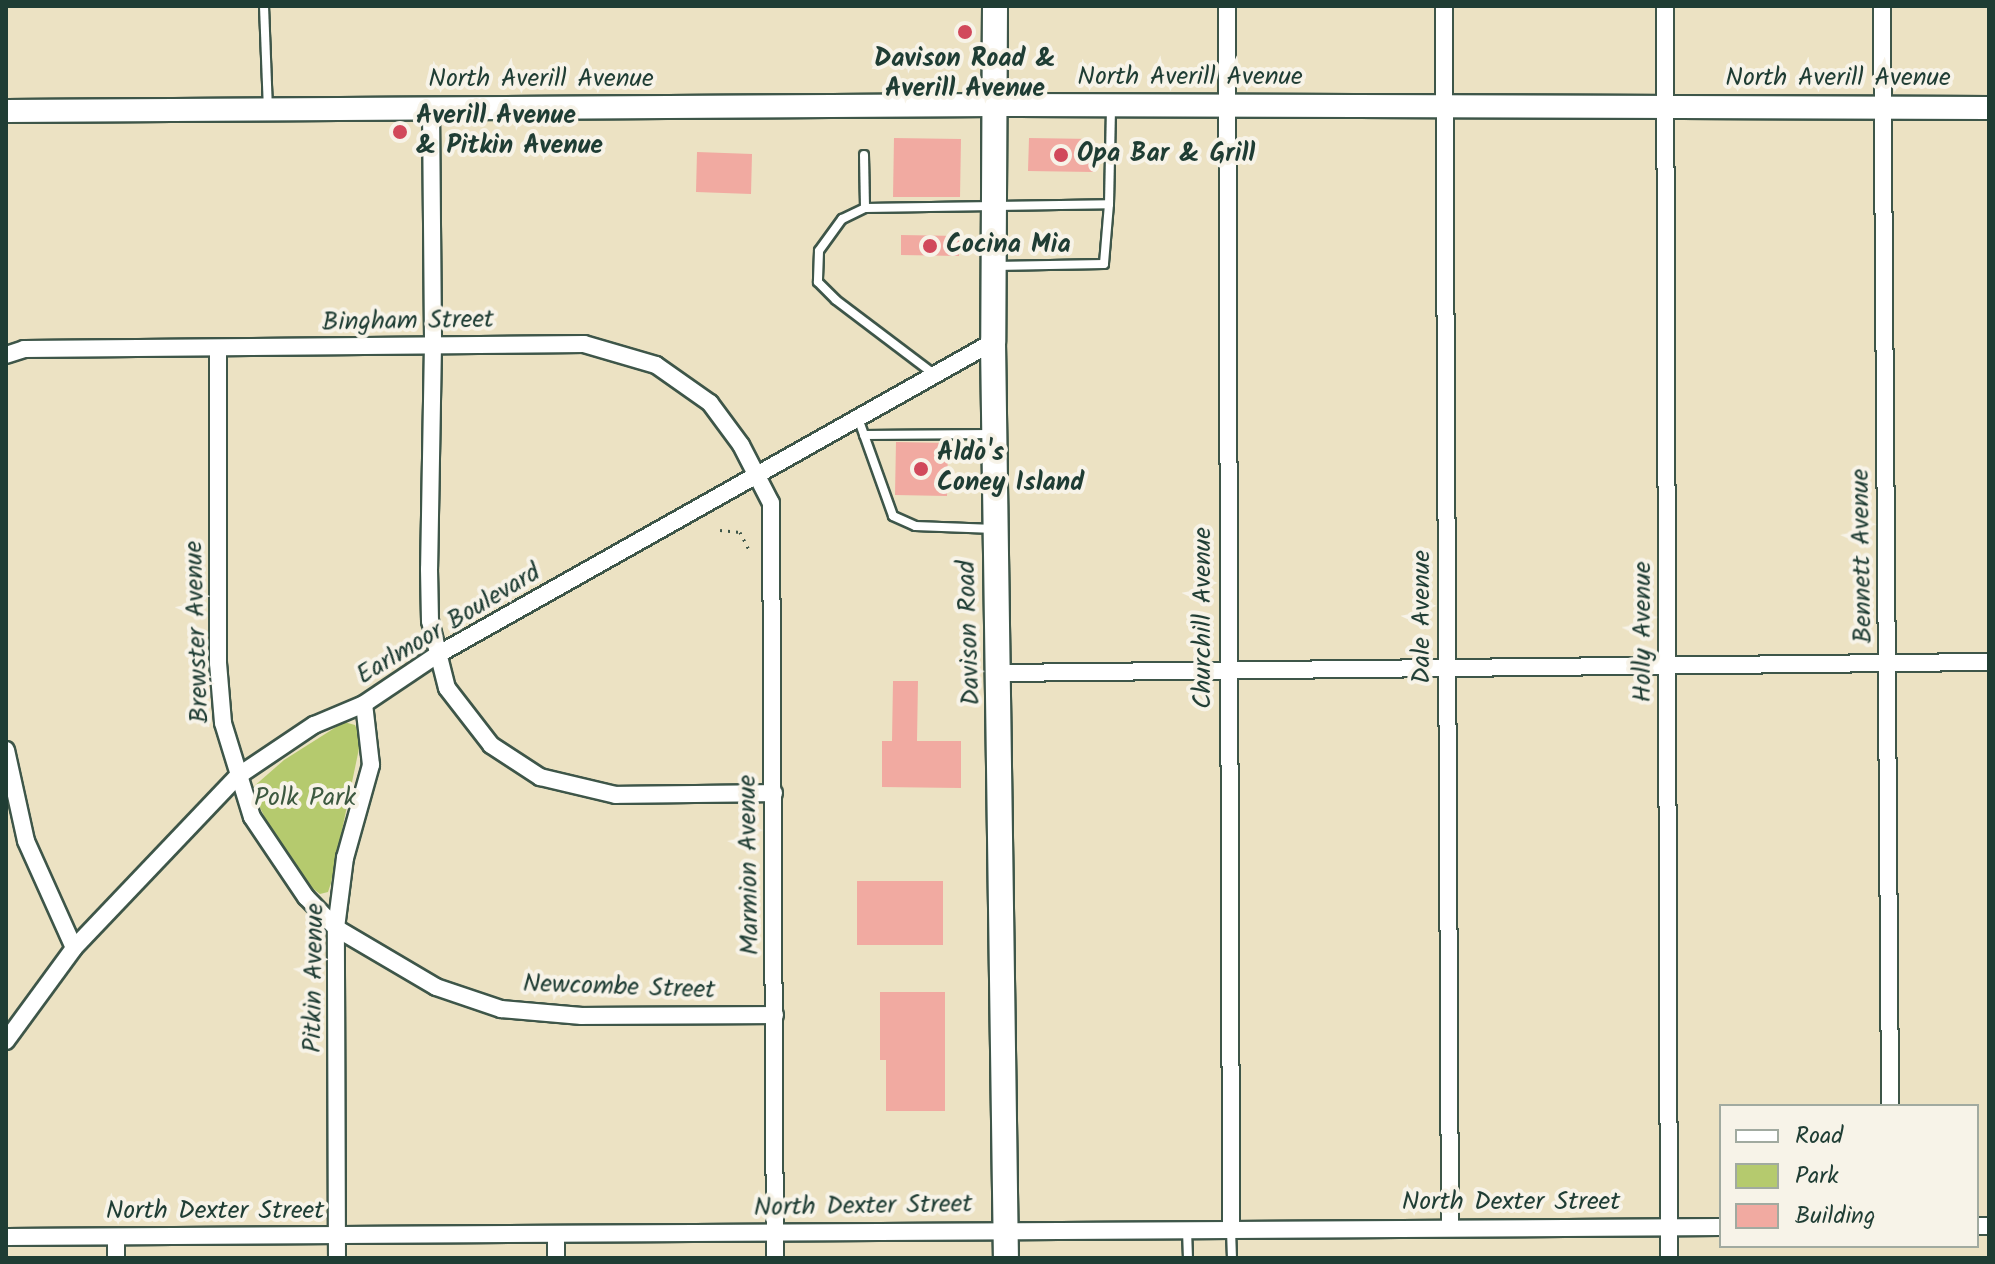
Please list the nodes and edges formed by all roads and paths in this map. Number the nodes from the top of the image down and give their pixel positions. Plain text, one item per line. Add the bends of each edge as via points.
1 (264, 6) edge
2 (995, 6) edge
3 (1227, 6) edge
4 (1444, 6) edge
5 (1665, 6) edge
6 (1882, 6) edge
7 (995, 105) junction
8 (1445, 105) junction
9 (1111, 106) junction
10 (1665, 106) junction
11 (1883, 106) junction
12 (1227, 107) junction
13 (1989, 108) edge
14 (431, 109) junction
15 (268, 110) junction
16 (6, 111) edge
17 (864, 155) dead end
18 (1109, 204) junction
19 (994, 206) junction
20 (865, 208) junction
21 (993, 266) junction
22 (993, 342) junction
23 (433, 344) junction
24 (218, 350) junction
25 (6, 355) edge
26 (936, 375) junction
27 (858, 418) junction
28 (994, 434) junction
29 (864, 435) junction
30 (759, 475) junction
31 (995, 529) junction
32 (720, 530) dead end
33 (749, 550) dead end
34 (437, 655) junction
35 (1989, 662) edge
36 (1888, 663) junction
37 (1668, 665) junction
38 (1447, 668) junction
39 (1228, 670) junction
40 (1000, 673) junction
41 (364, 704) junction
42 (6, 750) edge
43 (238, 776) junction
44 (774, 793) junction
45 (336, 928) junction
46 (74, 948) junction
47 (775, 1015) junction
48 (6, 1041) edge
49 (1890, 1104) edge
50 (1450, 1227) junction
51 (1669, 1227) junction
52 (1719, 1227) edge
53 (1006, 1229) junction
54 (1187, 1229) junction
55 (1231, 1230) junction
56 (775, 1231) junction
57 (556, 1234) junction
58 (337, 1235) junction
59 (6, 1237) edge
60 (116, 1237) junction
61 (116, 1258) edge
62 (337, 1258) edge
63 (556, 1258) edge
64 (775, 1258) edge
65 (1006, 1258) edge
66 (1188, 1258) edge
67 (1232, 1258) edge
68 (1669, 1258) edge

1 - 15 lane
2 - 7 main road, Davison Road
3 - 12 street, Churchill Avenue
4 - 8 street, Dale Avenue
5 - 10 street, Holly Avenue
6 - 11 street, Bennett Avenue
7 - 9 street, North Averill Avenue
7 - 14 street, North Averill Avenue
7 - 19 main road, Davison Road
8 - 10 street, North Averill Avenue
8 - 12 street, North Averill Avenue
8 - 38 street, Dale Avenue
9 - 12 street, North Averill Avenue
9 - 18 lane
10 - 11 street, North Averill Avenue
10 - 37 street, Holly Avenue
11 - 13 street, North Averill Avenue
11 - 36 street, Bennett Avenue
12 - 39 street, Churchill Avenue
14 - 15 street, North Averill Avenue
14 - 23 street
15 - 16 street, North Averill Avenue
17 - 20 lane
18 - 19 lane
18 - 21 lane via 1104,264
19 - 20 lane
19 - 21 main road, Davison Road
20 - 26 lane via 842,219 819,251 818,282
21 - 22 main road, Davison Road
22 - 26 street, Earlmoor Boulevard
22 - 28 main road, Davison Road
23 - 24 street, Bingham Street
23 - 30 street, Bingham Street via 584,344 656,365 710,403
23 - 34 street via 429,569
24 - 25 street, Bingham Street via 24,349
24 - 43 street, Brewster Avenue via 218,663 223,723
26 - 27 street, Earlmoor Boulevard
27 - 29 lane
27 - 30 street, Earlmoor Boulevard
28 - 29 lane
28 - 31 main road, Davison Road
29 - 31 lane via 893,516 915,526
30 - 34 street, Earlmoor Boulevard
30 - 44 street, Marmion Avenue via 771,503
31 - 40 main road, Davison Road
32 - 33 path via 740,532
34 - 41 street, Earlmoor Boulevard
34 - 44 street via 447,688 491,745 540,777 616,795
35 - 36 street
36 - 37 street
36 - 49 street, Bennett Avenue
37 - 38 street
37 - 51 street, Holly Avenue
38 - 39 street
38 - 50 street, Dale Avenue
39 - 40 street
39 - 55 street, Churchill Avenue
40 - 53 main road, Davison Road
41 - 43 street, Earlmoor Boulevard via 314,725
41 - 45 street, Pitkin Avenue via 371,765 345,858
42 - 46 street via 26,841
43 - 45 street, Brewster Avenue via 252,817 306,897
43 - 46 street, Earlmoor Boulevard
44 - 47 street, Marmion Avenue
45 - 47 street, Newcombe Street via 436,987 501,1009 582,1016
45 - 58 street, Pitkin Avenue
46 - 48 street, Earlmoor Boulevard
47 - 56 street, Marmion Avenue
50 - 51 street, North Dexter Street
50 - 55 street, North Dexter Street
51 - 52 street, North Dexter Street
51 - 68 street, Holly Avenue
53 - 54 street, North Dexter Street
53 - 56 street, North Dexter Street
53 - 65 main road, Davison Road
54 - 55 street, North Dexter Street
54 - 66 lane
55 - 67 lane
56 - 57 street, North Dexter Street
56 - 64 street, Marmion Avenue
57 - 58 street, North Dexter Street
57 - 63 street
58 - 60 street, North Dexter Street
58 - 62 street, Pitkin Avenue
59 - 60 street, North Dexter Street
60 - 61 street

